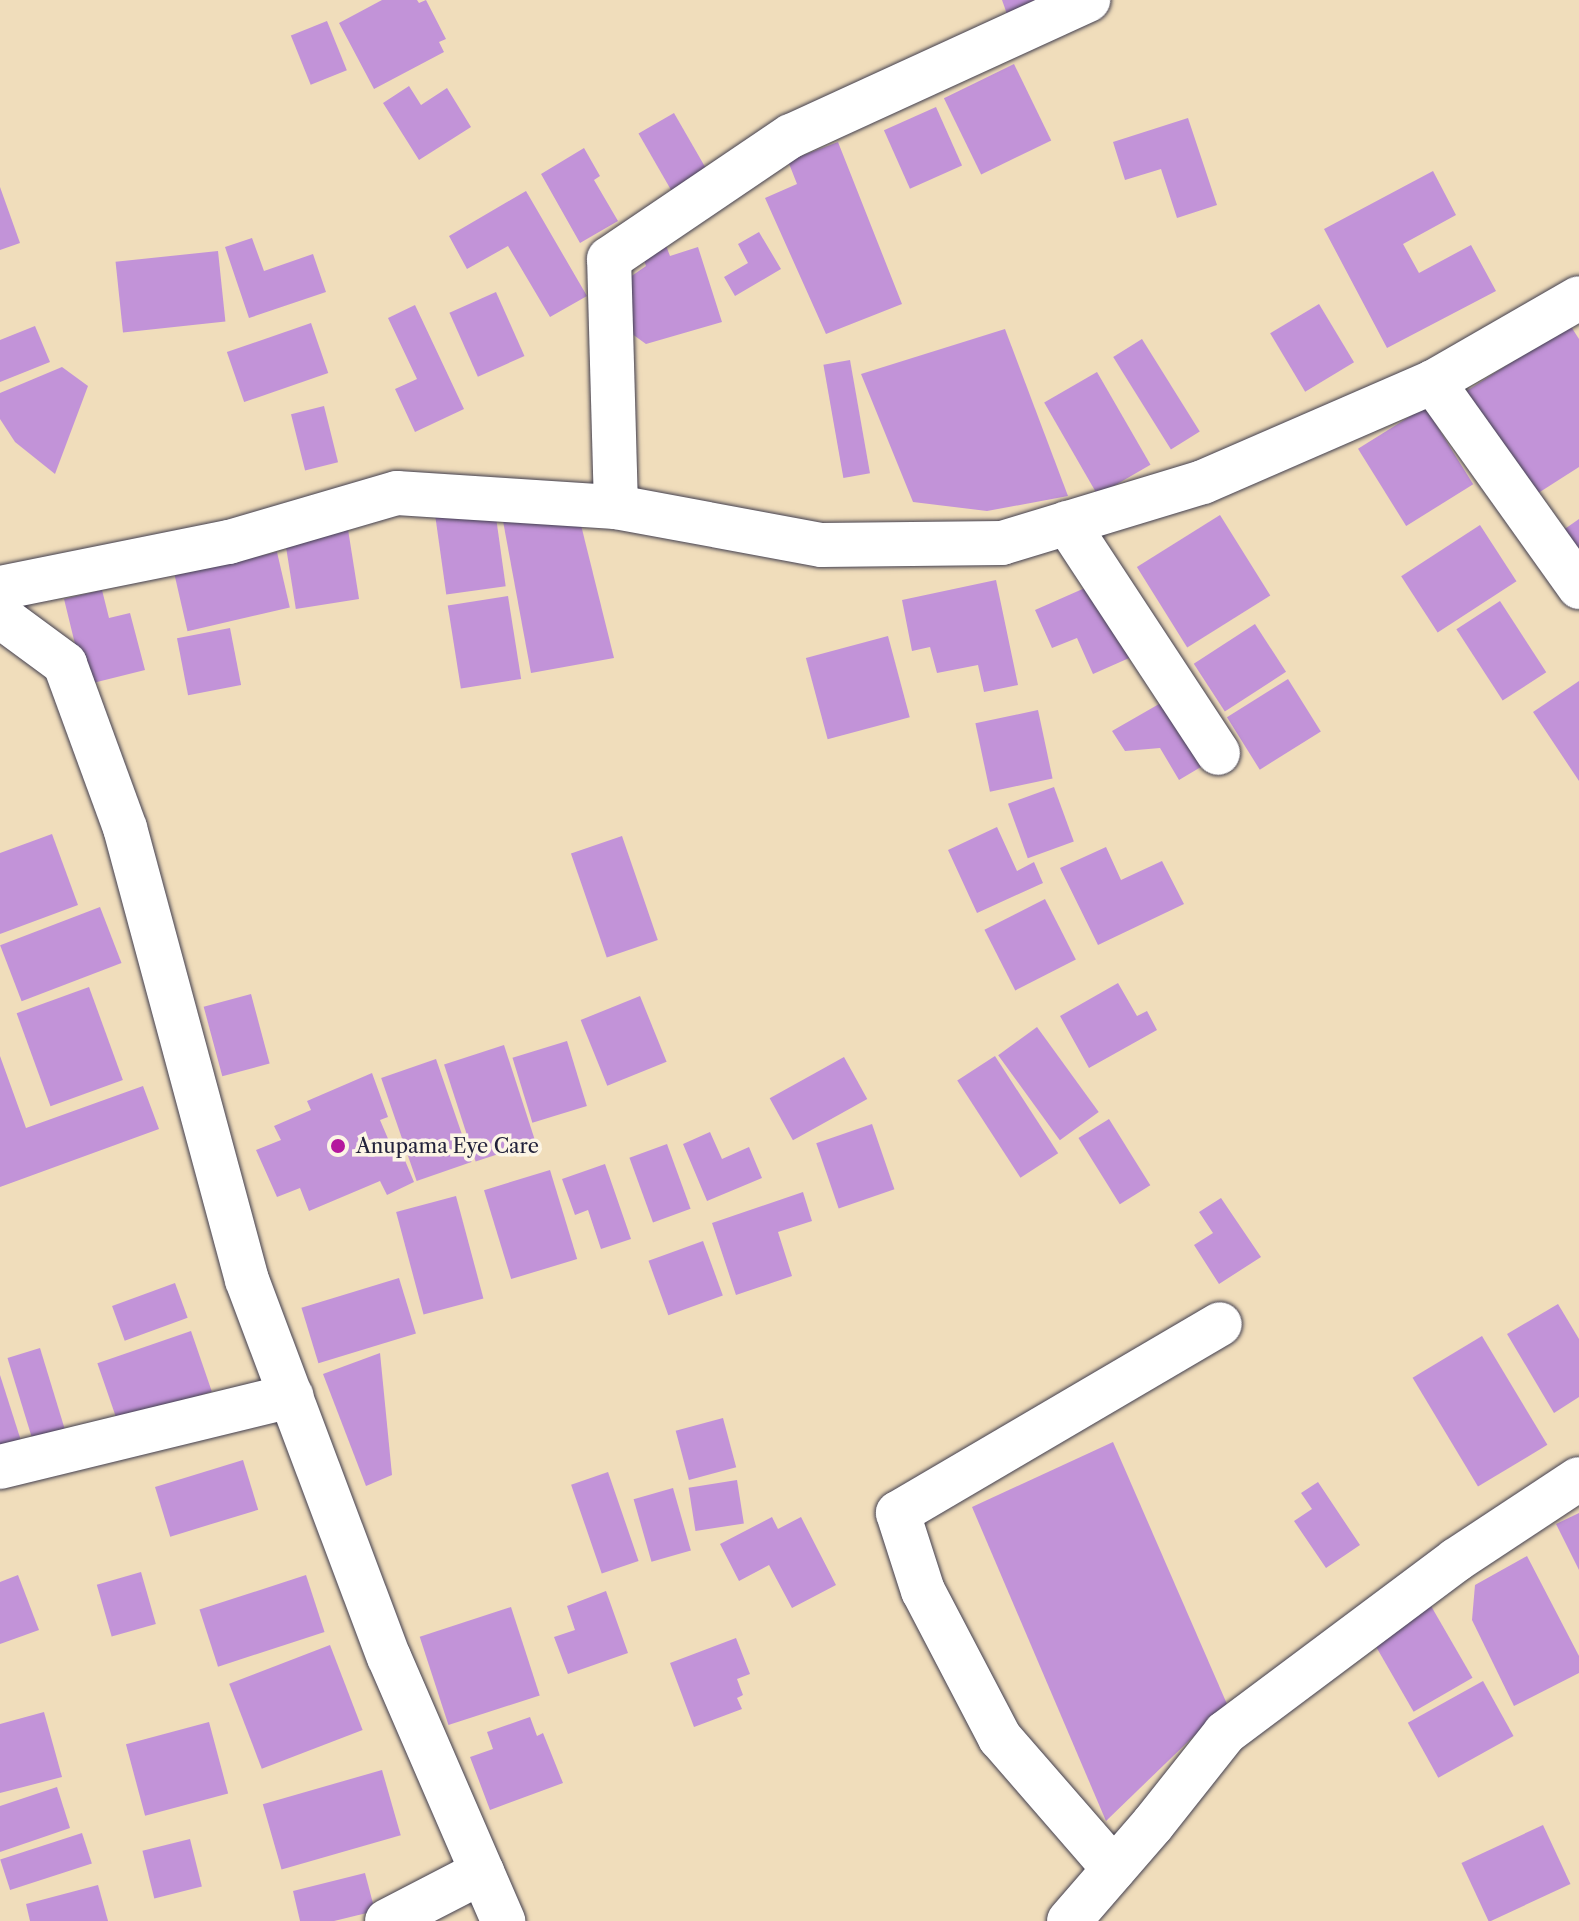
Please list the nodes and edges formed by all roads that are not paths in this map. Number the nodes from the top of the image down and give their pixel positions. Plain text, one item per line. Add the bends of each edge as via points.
1 (1088, 0) edge
2 (1579, 298) edge
3 (1433, 382) junction
4 (616, 507) junction
5 (1067, 523) junction
6 (1579, 587) edge
7 (0, 588) edge
8 (0, 616) edge
9 (1218, 753) dead end
10 (1220, 1324) dead end
11 (291, 1396) junction
12 (0, 1467) edge
13 (1579, 1479) edge
14 (1114, 1869) junction
15 (482, 1872) junction
16 (387, 1921) edge
17 (503, 1921) edge
18 (1069, 1921) edge

1 - 4 street via 791,136 609,259
2 - 3 street
3 - 5 street via 1203,482
3 - 6 street
4 - 5 street via 822,545 1002,543
4 - 7 street via 397,493 229,542
5 - 9 street
8 - 11 street via 65,664 125,828 247,1280
10 - 14 street via 898,1513 923,1591 1000,1738
11 - 12 street
11 - 15 street via 389,1657
13 - 14 street via 1456,1560 1225,1733
14 - 18 street
15 - 16 street
15 - 17 street

